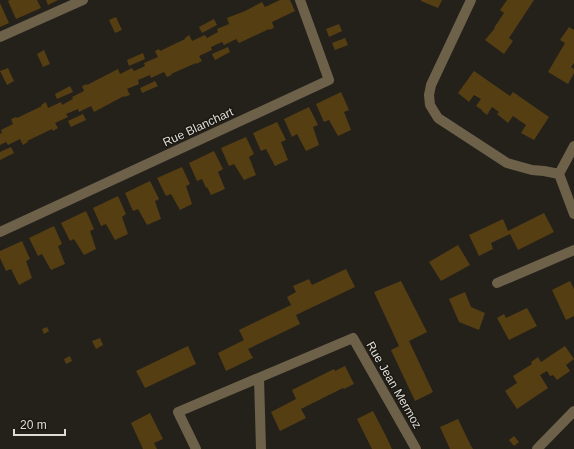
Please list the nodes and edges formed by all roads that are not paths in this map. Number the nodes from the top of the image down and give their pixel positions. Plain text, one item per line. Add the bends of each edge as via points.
1 (83, 0) edge
2 (300, 0) edge
3 (471, 0) edge
4 (0, 37) edge
5 (574, 146) edge
6 (559, 174) junction
7 (574, 214) edge
8 (0, 232) edge
9 (574, 250) edge
10 (497, 283) dead end
11 (259, 378) junction
12 (574, 411) edge
13 (196, 449) edge
14 (261, 449) edge
15 (416, 449) edge
16 (537, 449) edge

1 - 4 street
2 - 8 street, Rue Blanchart via 329,80
3 - 6 street via 431,85 430,105 438,118 508,163
5 - 6 street
6 - 7 street
9 - 10 street
11 - 13 street via 178,412
11 - 14 street
11 - 15 street, Rue Jean Mermoz via 353,338
12 - 16 street

